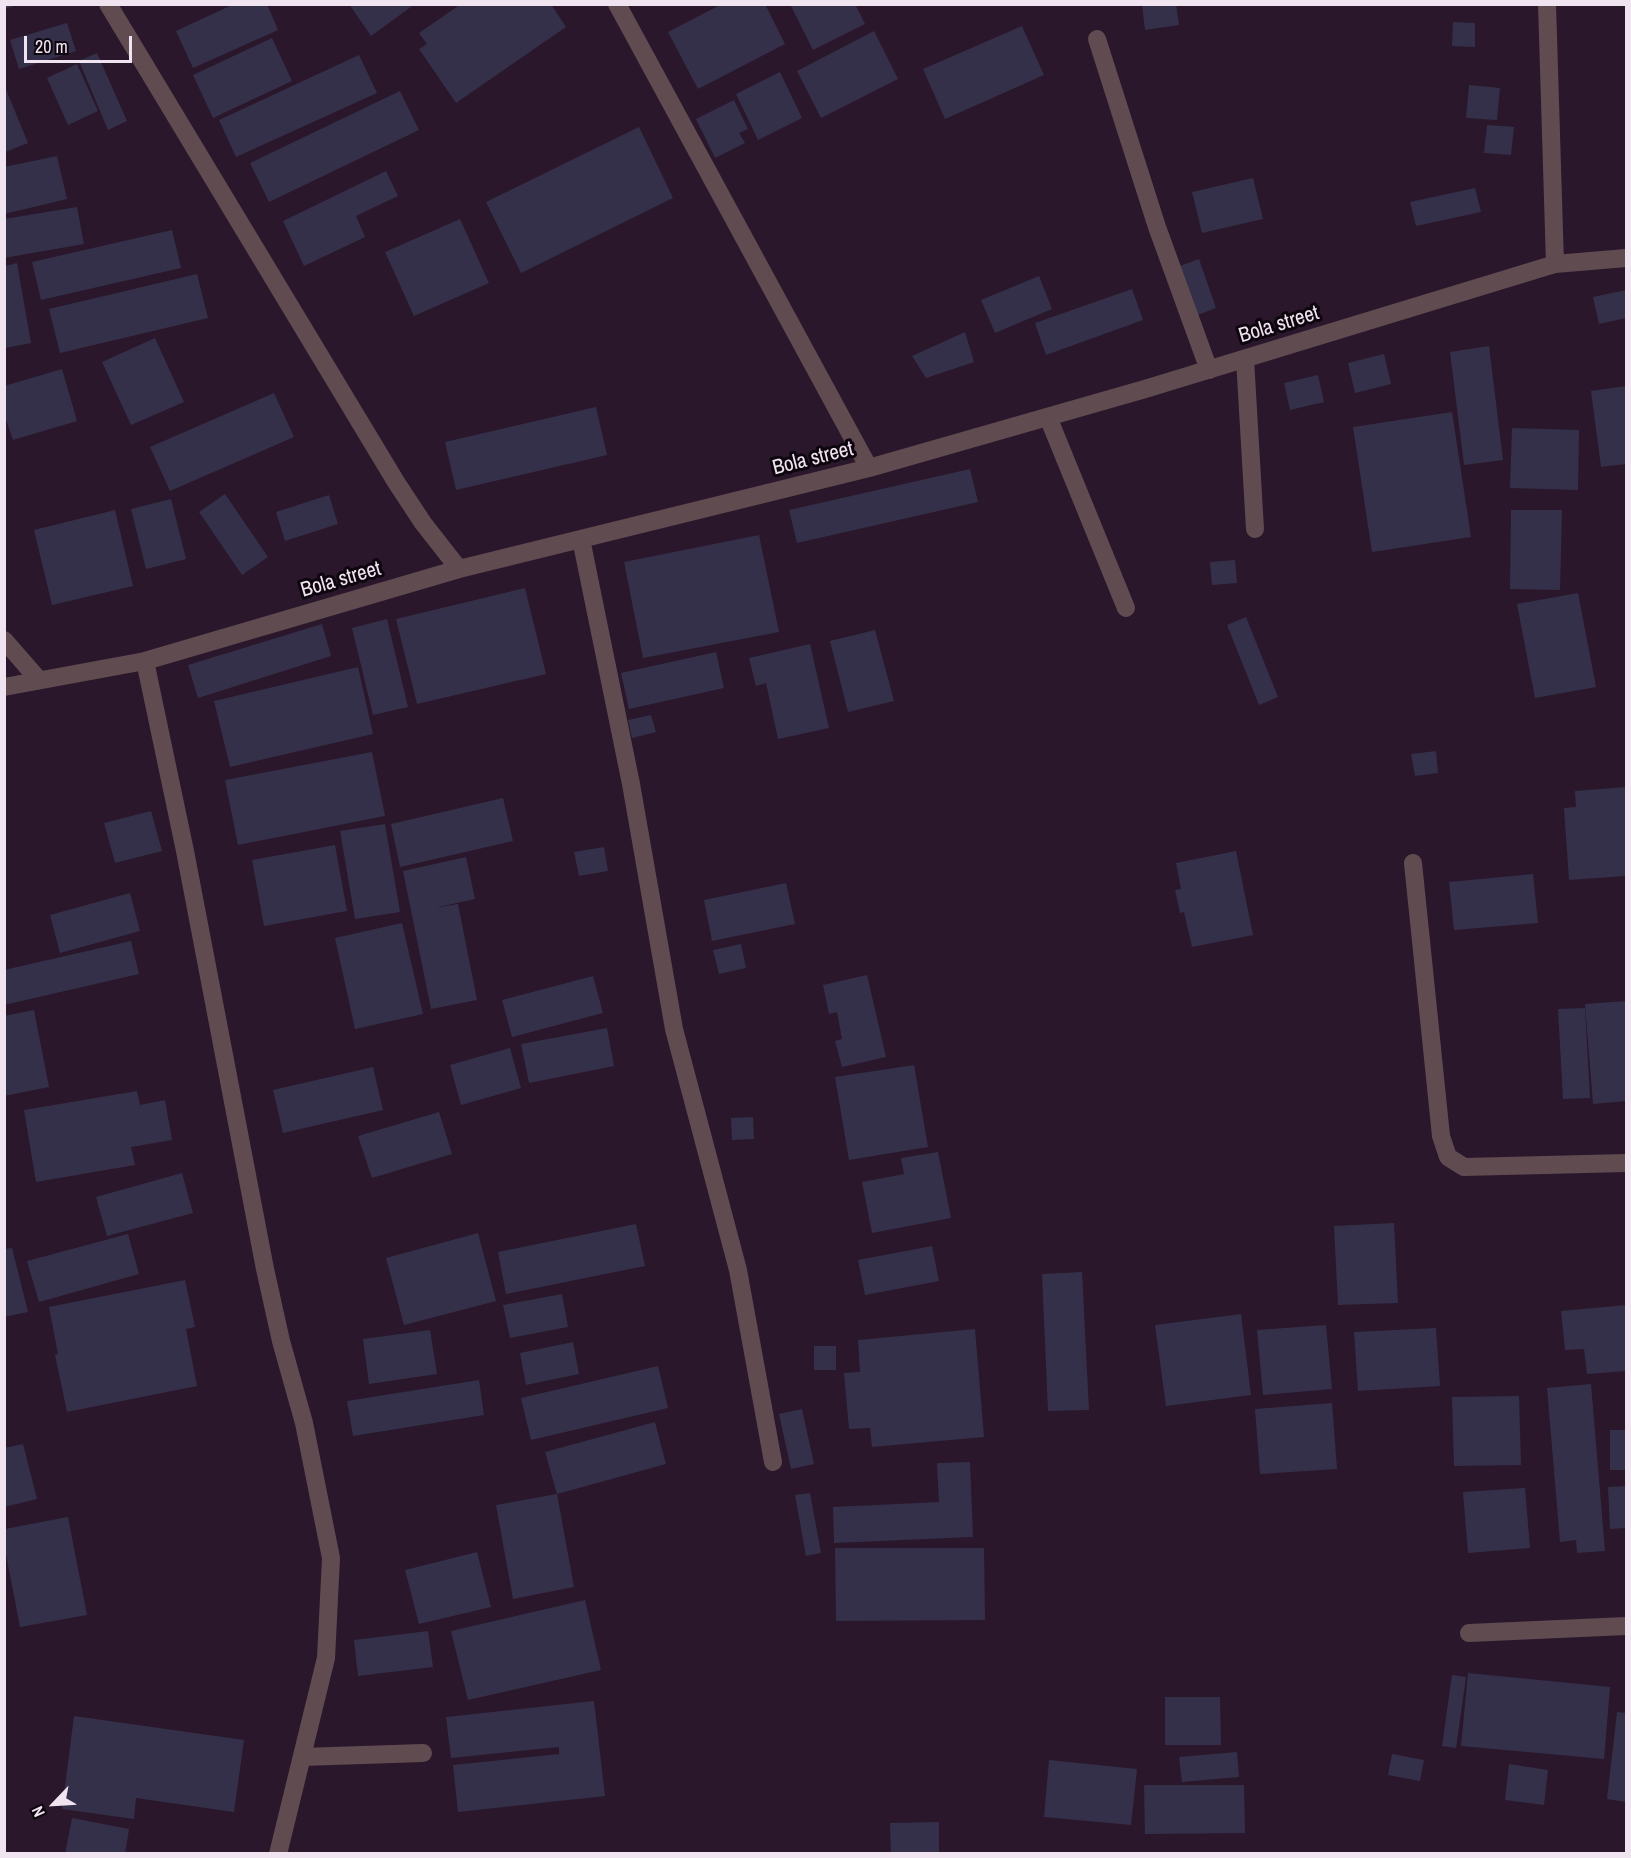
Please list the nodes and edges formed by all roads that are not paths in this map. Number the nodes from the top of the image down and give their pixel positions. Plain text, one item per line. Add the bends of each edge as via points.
1 (108, 4) edge
2 (617, 4) edge
3 (1547, 4) edge
4 (1097, 39) dead end
5 (1626, 258) edge
6 (1555, 264) junction
7 (1245, 358) junction
8 (1209, 370) junction
9 (1048, 417) junction
10 (869, 468) junction
11 (1255, 529) dead end
12 (581, 539) junction
13 (459, 569) junction
14 (1126, 608) dead end
15 (4, 640) edge
16 (145, 661) junction
17 (38, 679) junction
18 (4, 687) edge
19 (1413, 863) dead end
20 (1626, 1163) edge
21 (773, 1462) dead end
22 (1626, 1626) edge
23 (1469, 1633) dead end
24 (423, 1753) dead end
25 (302, 1757) junction
26 (278, 1854) edge

1 - 13 street via 396,482
2 - 10 street
3 - 6 street
4 - 8 street via 1157,227
5 - 6 street, Bola street
6 - 7 street, Bola street
7 - 8 street, Bola street
7 - 11 street
8 - 9 street, Bola street
9 - 10 street, Bola street
9 - 14 street
10 - 12 street, Bola street
12 - 13 street, Bola street
12 - 21 street via 631,784 674,1029 738,1270
13 - 16 street, Bola street
15 - 17 street
16 - 17 street, Bola street
16 - 25 street via 265,1269 304,1423 331,1558 326,1658
17 - 18 street, Bola street
19 - 20 street via 1441,1136 1448,1157 1464,1167
22 - 23 street
24 - 25 street
25 - 26 street

